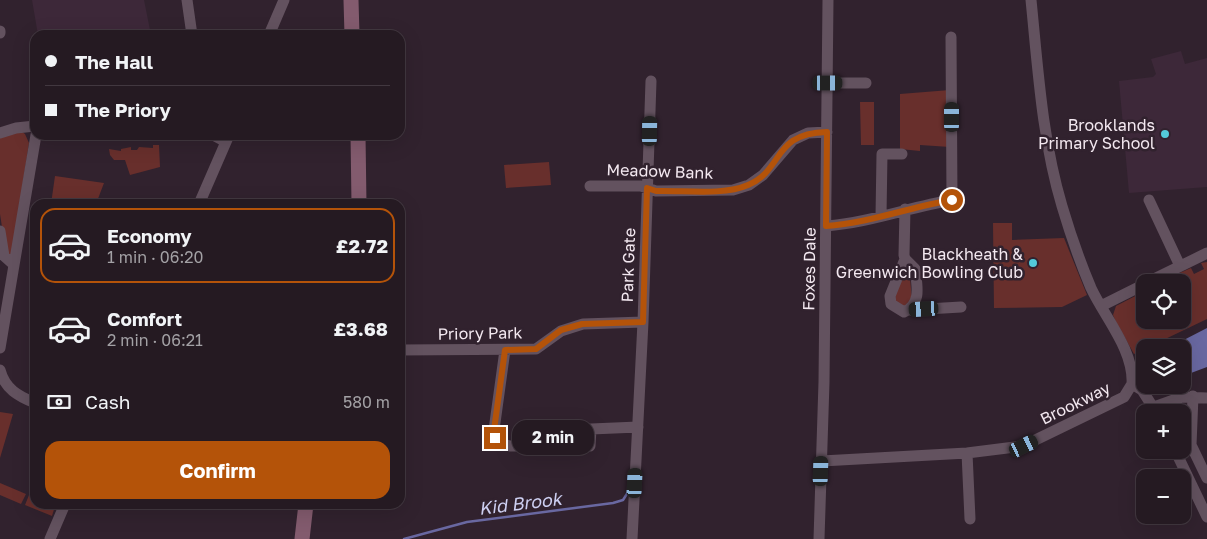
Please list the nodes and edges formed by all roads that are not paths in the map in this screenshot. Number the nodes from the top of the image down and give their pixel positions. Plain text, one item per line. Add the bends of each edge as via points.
1 (187, 0) edge
2 (284, 0) edge
3 (351, 0) edge
4 (828, 0) edge
5 (1031, 0) edge
6 (191, 30) edge
7 (271, 30) edge
8 (352, 30) edge
9 (951, 38) dead end
10 (651, 81) dead end
11 (828, 83) junction
12 (866, 83) dead end
13 (30, 127) edge
14 (827, 132) junction
15 (0, 133) edge
16 (35, 140) edge
17 (228, 140) edge
18 (358, 140) edge
19 (902, 154) dead end
20 (590, 186) dead end
21 (647, 188) junction
22 (201, 199) edge
23 (359, 199) edge
24 (1149, 200) dead end
25 (905, 209) junction
26 (881, 216) junction
27 (826, 226) junction
28 (0, 231) edge
29 (1207, 253) edge
30 (905, 259) junction
31 (13, 264) junction
32 (1180, 266) junction
33 (1164, 274) edge
34 (1136, 288) edge
35 (1101, 306) junction
36 (960, 307) dead end
37 (910, 310) junction
38 (643, 322) junction
39 (0, 348) edge
40 (405, 350) edge
41 (505, 350) junction
42 (0, 370) edge
43 (1132, 384) junction
44 (1192, 396) junction
45 (1207, 398) edge
46 (30, 401) edge
47 (1151, 404) edge
48 (1167, 404) edge
49 (638, 427) junction
50 (966, 453) junction
51 (1178, 459) edge
52 (822, 461) junction
53 (1207, 478) edge
54 (63, 509) edge
55 (305, 509) edge
56 (1207, 517) edge
57 (970, 519) dead end
58 (50, 539) edge
59 (302, 539) edge
60 (632, 539) edge
61 (820, 539) edge

1 - 6 street
2 - 7 street
3 - 8 main road
4 - 11 street, Foxes Dale
5 - 35 street via 1052,165 1081,261
9 - 25 street via 952,200
10 - 21 street, Park Gate
11 - 12 street
11 - 14 street, Foxes Dale
13 - 15 street
14 - 21 street, Meadow Bank via 808,132 793,140 762,175 749,185 733,190 656,191
14 - 27 street, Foxes Dale
16 - 31 street
17 - 22 street
18 - 23 main road
19 - 26 street via 882,154
20 - 21 street, Meadow Bank
21 - 38 street, Park Gate
24 - 32 street
25 - 26 street
25 - 30 street
26 - 27 street via 853,224
27 - 52 street, Foxes Dale
28 - 31 street via 4,256
29 - 32 street
30 - 37 street via 915,269 917,283 917,299
30 - 37 street via 890,296 891,304 897,310
31 - 39 street
32 - 33 street
34 - 35 street
35 - 43 street via 1129,359
36 - 37 street
38 - 41 street, Priory Park via 582,324 561,330 536,349
38 - 49 street, Park Gate
40 - 41 street, Priory Park
41 - 49 street via 494,430 495,438 502,444 590,446 591,428
42 - 46 street via 12,392
43 - 47 street via 1142,390
43 - 50 street, Brookway via 1124,397 1024,446
44 - 45 street
44 - 48 street
44 - 53 street via 1191,445
49 - 60 street, Park Gate
50 - 52 street, Brookway
50 - 57 street
51 - 56 street
52 - 61 street, Foxes Dale
54 - 58 street
55 - 59 main road

